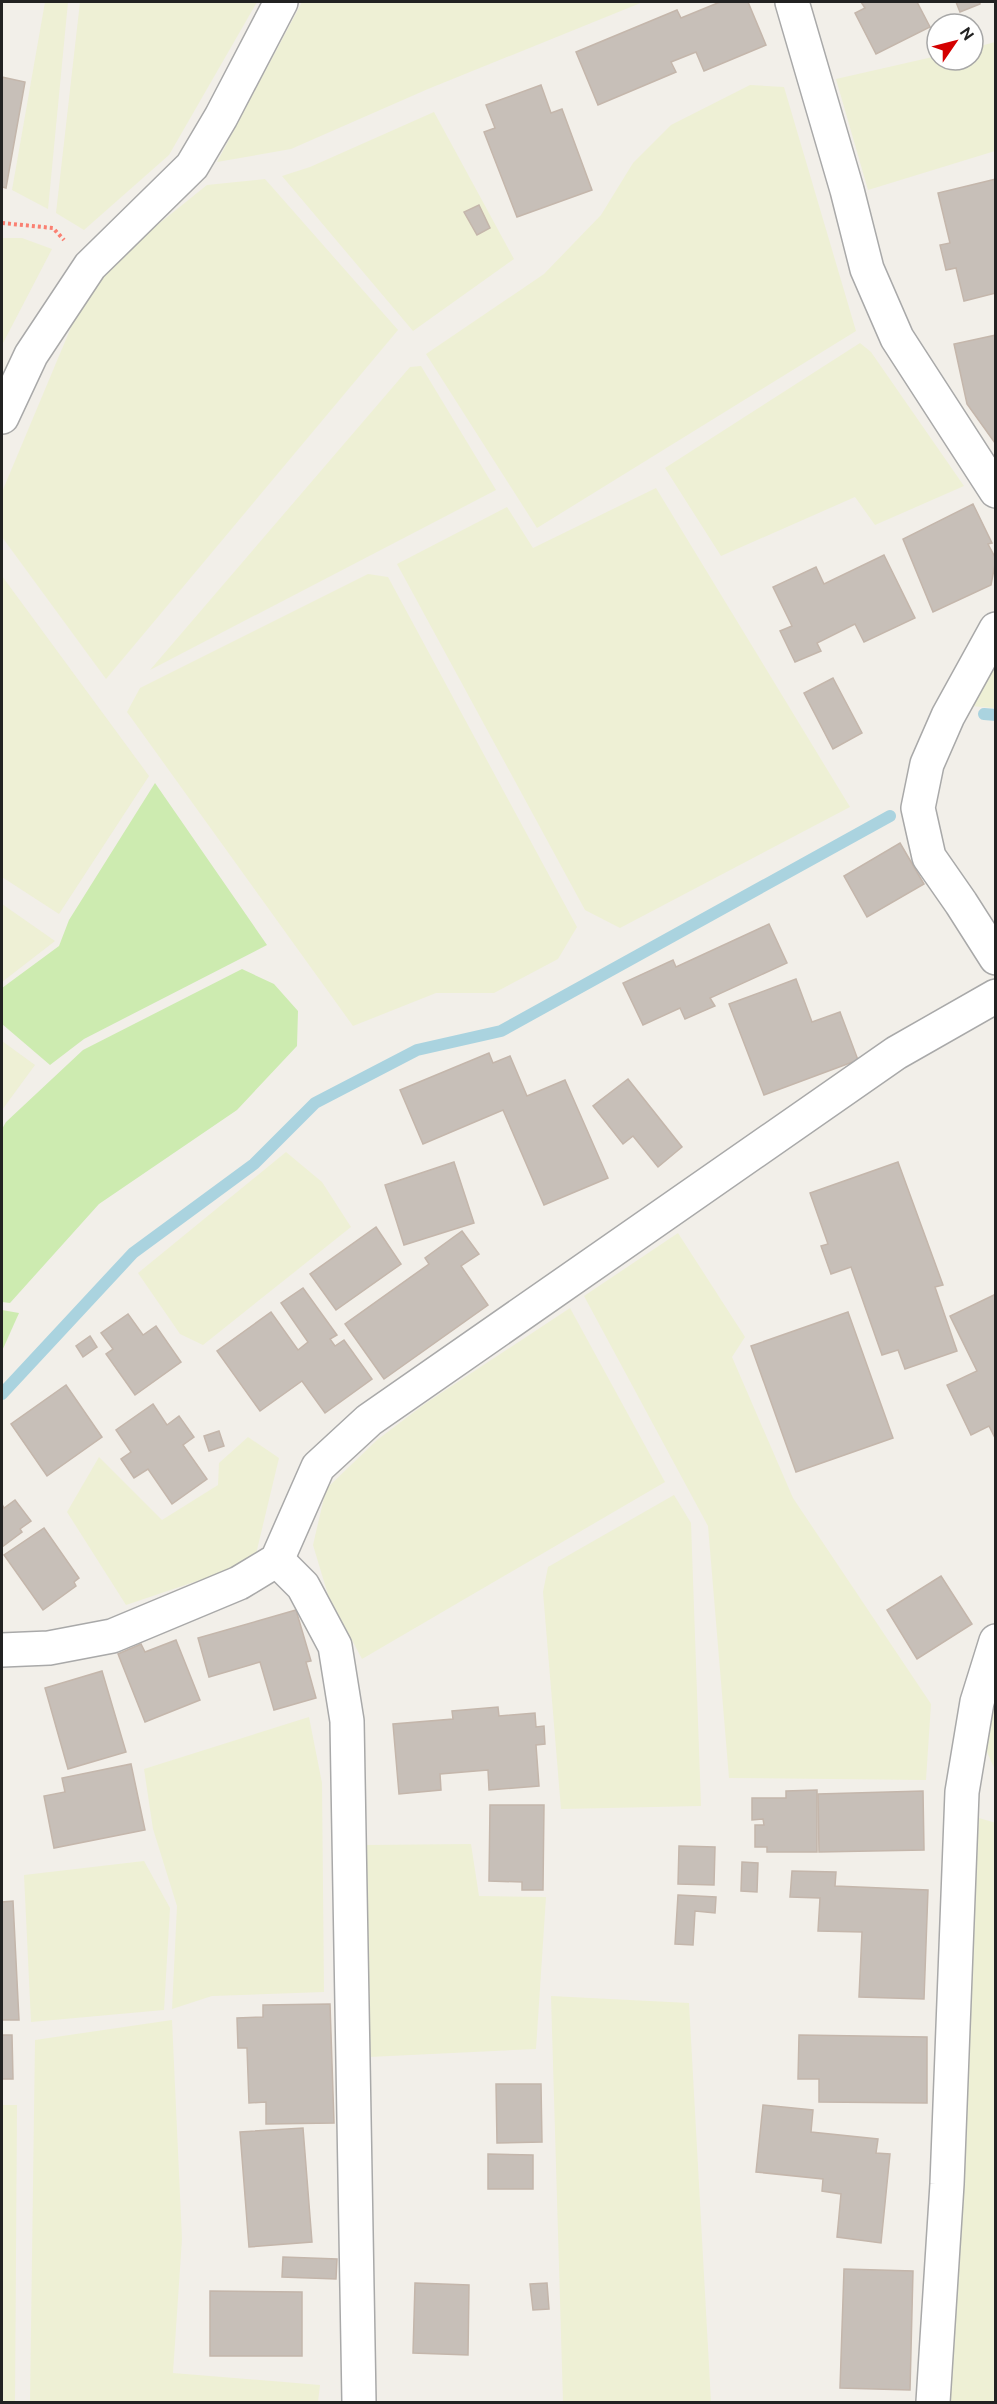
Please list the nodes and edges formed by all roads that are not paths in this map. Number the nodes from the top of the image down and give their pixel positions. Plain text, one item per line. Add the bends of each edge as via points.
1 (281, 2) edge
2 (792, 2) edge
3 (2, 417) edge
4 (996, 491) edge
5 (996, 629) edge
6 (996, 958) edge
7 (996, 996) edge
8 (277, 1560) junction
9 (996, 1641) edge
10 (2, 1650) edge
11 (359, 2403) edge
12 (933, 2403) edge

1 - 3 street via 192,166 90,266 31,355
2 - 4 street via 867,269 897,338
5 - 6 street via 948,716 927,764 918,808 929,857
7 - 8 street via 896,1053 369,1420 318,1467
8 - 10 street via 239,1582 112,1636 49,1648
8 - 11 street via 303,1586 335,1646 347,1720
9 - 12 street via 977,1702 962,1792 947,2184

